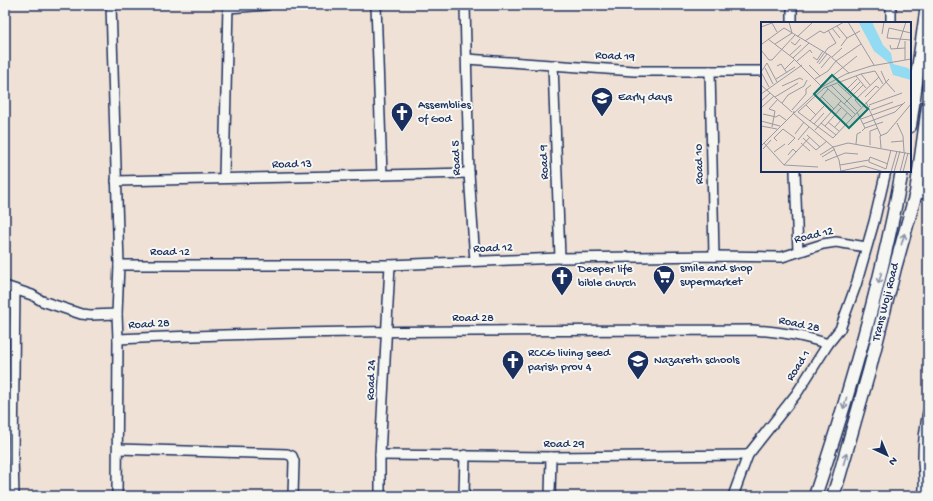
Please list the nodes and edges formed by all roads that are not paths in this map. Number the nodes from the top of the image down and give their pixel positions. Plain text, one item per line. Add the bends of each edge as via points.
1 (111, 5) edge
2 (267, 5) edge
3 (376, 5) edge
4 (464, 5) edge
5 (792, 5) edge
6 (891, 5) edge
7 (927, 5) edge
8 (228, 6) edge
9 (792, 22) edge
10 (891, 22) edge
11 (467, 59) junction
12 (553, 65) junction
13 (761, 71) edge
14 (710, 72) junction
15 (928, 106) edge
16 (911, 119) edge
17 (795, 172) edge
18 (886, 172) edge
19 (902, 172) edge
20 (469, 173) junction
21 (382, 175) junction
22 (224, 178) junction
23 (116, 181) junction
24 (922, 193) edge
25 (866, 247) junction
26 (798, 252) junction
27 (714, 256) junction
28 (560, 258) junction
29 (475, 261) junction
30 (390, 264) junction
31 (119, 265) junction
32 (5, 286) edge
33 (15, 290) junction
34 (116, 314) junction
35 (386, 332) junction
36 (118, 339) junction
37 (828, 344) junction
38 (928, 412) edge
39 (118, 449) junction
40 (380, 455) junction
41 (465, 455) junction
42 (748, 455) junction
43 (551, 457) junction
44 (14, 496) edge
45 (117, 496) edge
46 (294, 496) edge
47 (380, 496) edge
48 (464, 496) edge
49 (550, 496) edge
50 (733, 496) edge
51 (815, 496) edge
52 (833, 496) edge
53 (923, 496) edge

1 - 23 street
2 - 8 street
3 - 21 street
4 - 11 street, Road 5
5 - 9 street
6 - 10 street
7 - 16 main road
8 - 22 street
11 - 12 street, Road 19
11 - 20 street, Road 5
12 - 14 street, Road 19 via 634,71
12 - 28 street, Road 9
13 - 14 street, Road 19
14 - 27 street, Road 10
15 - 24 main road, Trans Woji Road
17 - 26 street
18 - 25 street, Road 1
19 -> 51 main road, Trans Woji Road via 882,270 837,430
20 - 21 street, Road 13
20 - 29 street, Road 5
21 - 22 street, Road 13
22 - 23 street, Road 13
23 - 31 street
52 -> 24 main road, Trans Woji Road via 870,368 895,268
25 - 26 street, Road 12 via 836,242
25 - 37 street, Road 1 via 840,329
26 - 27 street, Road 12 via 782,257
27 - 28 street, Road 12
28 - 29 street, Road 12
29 - 30 street, Road 12
30 - 31 street, Road 12
30 - 35 street, Road 24
31 - 34 street
32 - 33 street
33 - 34 street via 81,314
33 - 44 street
34 - 36 street
35 - 36 street, Road 28
35 - 37 street, Road 28 via 754,330 803,336
35 - 40 street, Road 24
36 - 39 street
37 - 42 street, Road 1 via 796,393
38 - 53 street via 924,436
39 - 45 street
39 - 46 street via 287,454 292,456 294,461
40 - 41 street, Road 29
40 - 47 street, Road 24
41 - 43 street, Road 29
41 - 48 street
42 - 43 street, Road 29
42 - 50 street, Road 1
43 - 49 street

